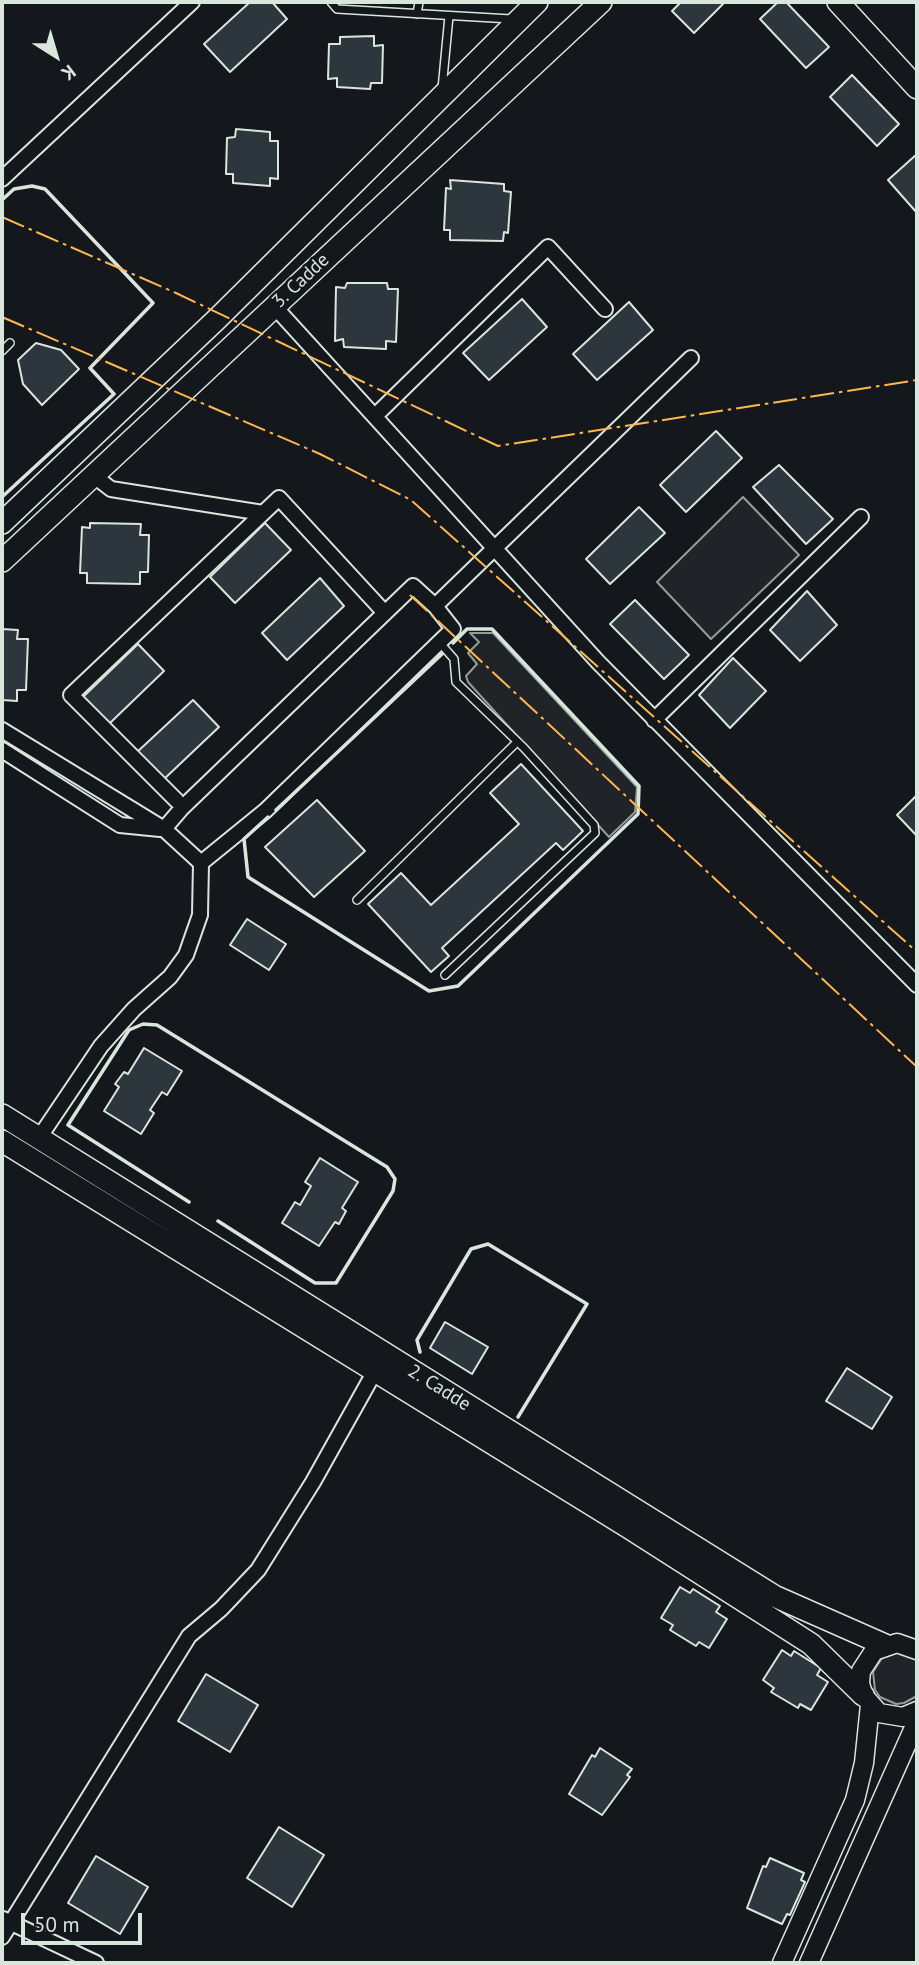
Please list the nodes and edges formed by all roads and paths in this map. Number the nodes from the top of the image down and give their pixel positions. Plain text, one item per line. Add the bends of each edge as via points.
1 (192, 2) edge
2 (331, 2) edge
3 (419, 2) edge
4 (537, 2) edge
5 (601, 2) edge
6 (838, 2) edge
7 (417, 14) junction
8 (449, 16) junction
9 (519, 20) junction
10 (917, 88) edge
11 (441, 97) junction
12 (2, 179) edge
13 (274, 306) junction
14 (605, 309) dead end
15 (10, 343) dead end
16 (2, 351) edge
17 (691, 358) dead end
18 (375, 416) junction
19 (93, 475) junction
20 (263, 513) junction
21 (861, 517) dead end
22 (2, 523) edge
23 (496, 547) junction
24 (2, 561) edge
25 (435, 606) junction
26 (385, 612) junction
27 (440, 643) junction
28 (654, 720) junction
29 (2, 730) edge
30 (517, 742) junction
31 (2, 750) edge
32 (177, 801) dead end
33 (164, 830) junction
34 (201, 863) junction
35 (357, 900) dead end
36 (445, 975) dead end
37 (917, 985) edge
38 (2, 1115) edge
39 (39, 1138) junction
40 (2, 1141) edge
41 (375, 1371) junction
42 (917, 1636) edge
43 (891, 1644) junction
44 (917, 1650) edge
45 (866, 1700) junction
46 (917, 1711) edge
47 (917, 1721) edge
48 (6, 1920) edge
49 (2, 1937) edge
50 (96, 1963) edge
51 (782, 1963) edge
52 (809, 1963) edge

1 - 12 street
2 - 7 lane via 337,9
3 - 7 lane
4 - 9 main road, 3. Cadde
5 - 13 main road, 3. Cadde
6 - 10 main road
7 - 8 lane
8 - 9 lane
8 - 11 lane
9 - 11 main road, 3. Cadde
11 - 22 main road, 3. Cadde
13 - 18 street
13 - 19 main road, 3. Cadde
14 - 18 street via 548,247
15 - 16 lane
17 - 23 street
18 - 23 street
19 - 20 street via 111,489
19 - 24 main road, 3. Cadde
20 - 26 street via 279,498
20 - 32 street via 71,695
21 - 28 street
23 - 25 street
23 - 28 street
25 - 26 street via 412,586
25 - 27 street via 453,629
26 - 33 street
27 - 30 lane via 454,659 456,682
27 - 34 street via 265,810
28 - 37 street
29 - 33 street
30 - 35 lane
30 - 36 lane via 594,825 595,833
31 - 33 street via 120,825
33 - 34 street
34 - 39 street via 200,915 186,955 170,978 101,1046
38 - 39 main road, 2. Cadde
39 - 43 main road, 2. Cadde via 774,1596
40 - 41 main road, 2. Cadde
41 - 45 main road, 2. Cadde via 811,1644
41 - 48 street via 258,1570 188,1636
42 - 43 street
43 - 44 street
43 - 45 street via 866,1660 861,1671
45 - 46 street via 890,1717
45 - 51 street via 864,1763 855,1800
47 - 52 street
48 - 49 street
48 - 50 street

